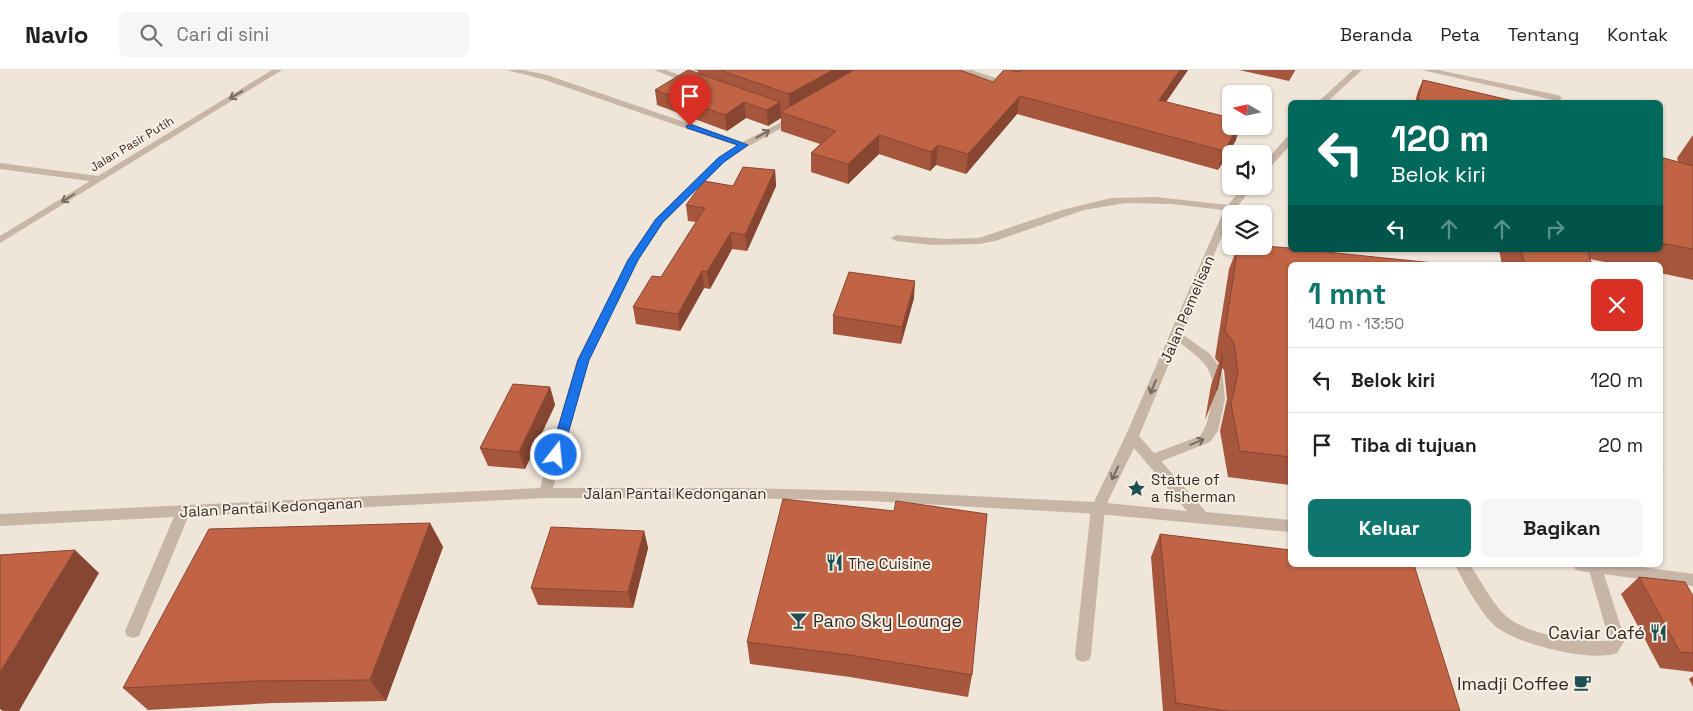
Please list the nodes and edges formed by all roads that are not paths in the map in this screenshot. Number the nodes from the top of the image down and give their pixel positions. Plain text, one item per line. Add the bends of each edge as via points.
1 (278, 70) edge
2 (511, 70) edge
3 (658, 70) edge
4 (964, 70) edge
5 (1426, 70) edge
6 (1352, 72) edge
7 (704, 86) edge
8 (1018, 87) edge
9 (1558, 98) dead end
10 (1324, 100) edge
11 (779, 113) edge
12 (1288, 141) edge
13 (744, 145) junction
14 (1272, 160) edge
15 (0, 166) edge
16 (97, 180) junction
17 (1241, 195) edge
18 (1233, 205) edge
19 (1222, 207) edge
20 (1222, 227) edge
21 (896, 238) dead end
22 (0, 240) edge
23 (1176, 334) junction
24 (1132, 437) junction
25 (1152, 460) junction
26 (545, 493) junction
27 (1098, 508) junction
28 (184, 510) junction
29 (1202, 518) junction
30 (0, 520) edge
31 (1288, 526) edge
32 (1463, 567) edge
33 (1587, 567) edge
34 (1595, 567) edge
35 (1693, 580) edge
36 (133, 631) dead end
37 (1084, 655) dead end

1 -> 16 street, Jalan Pasir Putih
2 - 13 street via 544,77
3 - 7 street
4 - 8 street
5 - 9 street
6 - 10 street
13 -> 11 street via 798,116
12 - 14 street
13 - 26 street via 721,160 659,220 633,260 583,360
15 - 16 street
16 -> 22 street, Jalan Pasir Putih
17 - 18 street, Jalan Pemelisan
19 - 21 street via 1160,199 1112,201 1073,210 977,242 946,244
20 - 23 street, Jalan Pemelisan
23 -> 24 street, Jalan Pemelisan
25 -> 23 street via 1206,439 1218,399 1218,373 1205,356
24 - 25 street
24 -> 27 street, Jalan Pemelisan
25 - 29 street
26 - 27 street, Jalan Pantai Kedonganan via 871,496
26 - 28 street, Jalan Pantai Kedonganan
27 - 29 street, Jalan Pantai Kedonganan
27 - 37 street, Jalan Pemelisan
28 - 30 street, Jalan Pantai Kedonganan
28 - 36 street
29 - 31 street, Jalan Pantai Kedonganan
32 - 33 street via 1499,619 1512,630 1593,649 1611,648 1617,640
34 - 35 street

